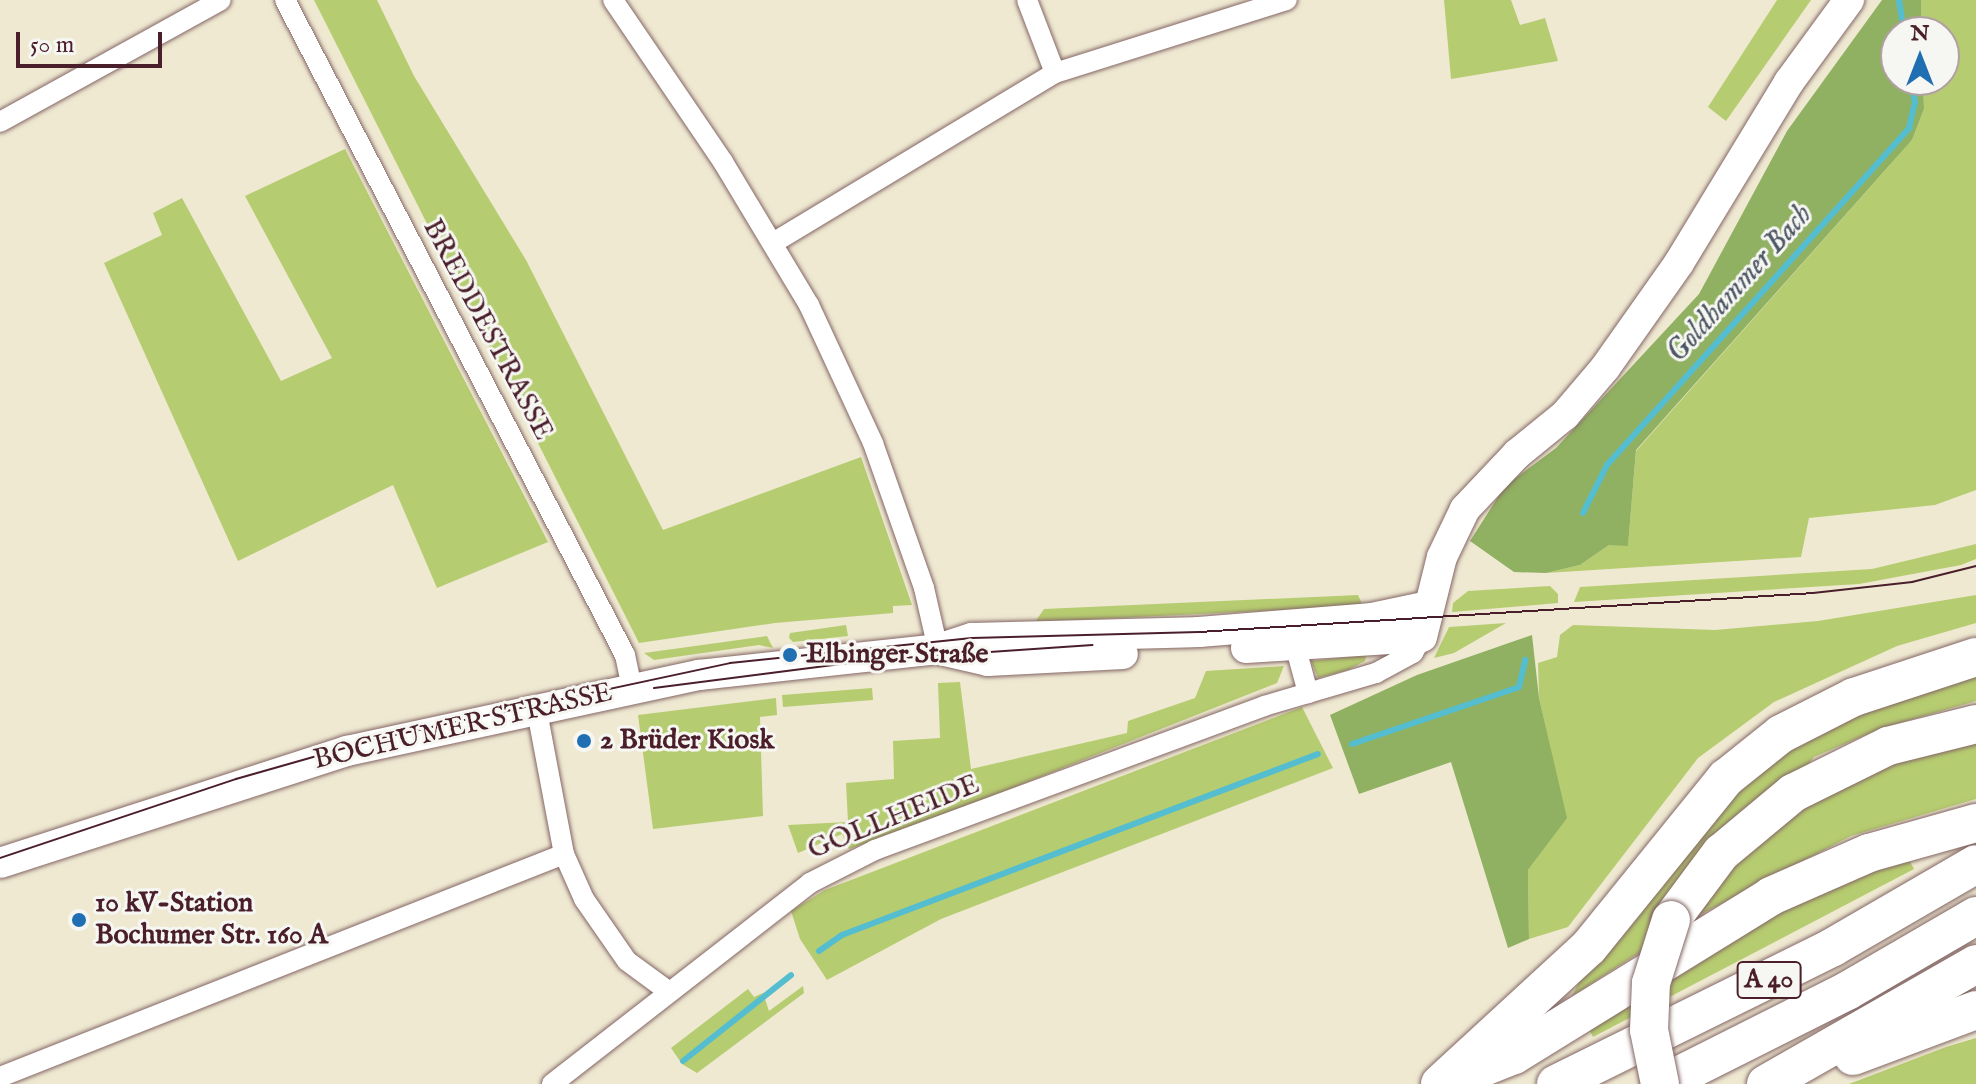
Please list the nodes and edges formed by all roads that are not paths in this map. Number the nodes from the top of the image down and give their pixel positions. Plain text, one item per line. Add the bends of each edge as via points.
1 (221, 0) edge
2 (285, 0) edge
3 (613, 0) edge
4 (1027, 0) edge
5 (1287, 0) edge
6 (1849, 0) edge
7 (1055, 73) junction
8 (0, 122) edge
9 (773, 243) junction
10 (1429, 606) junction
11 (1422, 637) junction
12 (1295, 645) junction
13 (938, 649) junction
14 (1976, 657) edge
15 (632, 687) junction
16 (1308, 693) junction
17 (536, 706) junction
18 (1976, 724) edge
19 (1976, 823) edge
20 (564, 854) junction
21 (0, 863) edge
22 (1976, 864) edge
23 (1976, 916) edge
24 (1976, 964) edge
25 (668, 991) junction
26 (1976, 1010) edge
27 (0, 1077) edge
28 (1773, 1080) edge
29 (552, 1084) edge
30 (1441, 1084) edge
31 (1556, 1084) edge
32 (1661, 1084) edge

1 - 8 street
2 - 15 street, BREDDESTRASSE via 625,655
3 - 9 street
4 - 7 street
5 - 7 street
6 - 10 main road via 1789,82 1679,263 1605,368 1565,415 1517,454 1465,509 1450,536
7 - 9 street
9 - 13 street via 863,420 924,588
10 - 11 main road
10 - 13 main road via 1372,618 1199,632 972,638
11 - 12 main road
11 - 16 street, GOLLHEIDE via 1413,653 1394,665
12 - 13 main road via 988,661
12 - 16 street
13 - 15 main road, BOCHUMER STRASSE via 787,662
14 - 30 highway via 1854,697 1770,743 1717,788 1589,947
15 - 17 main road, BOCHUMER STRASSE
16 - 25 street, GOLLHEIDE via 875,850 774,907
17 - 20 street
17 - 21 main road, BOCHUMER STRASSE via 347,751
18 - 32 highway, bridge via 1888,746 1837,767 1778,804 1698,878 1662,939 1649,1005
19 - 30 highway via 1829,867 1708,932 1514,1055
20 - 25 street via 607,936 643,976
20 - 27 street
22 - 31 highway, A 40 via 1833,947
23 - 32 highway, A 40 via 1847,991
24 - 28 highway
25 - 29 street, GOLLHEIDE
26 - 28 highway

